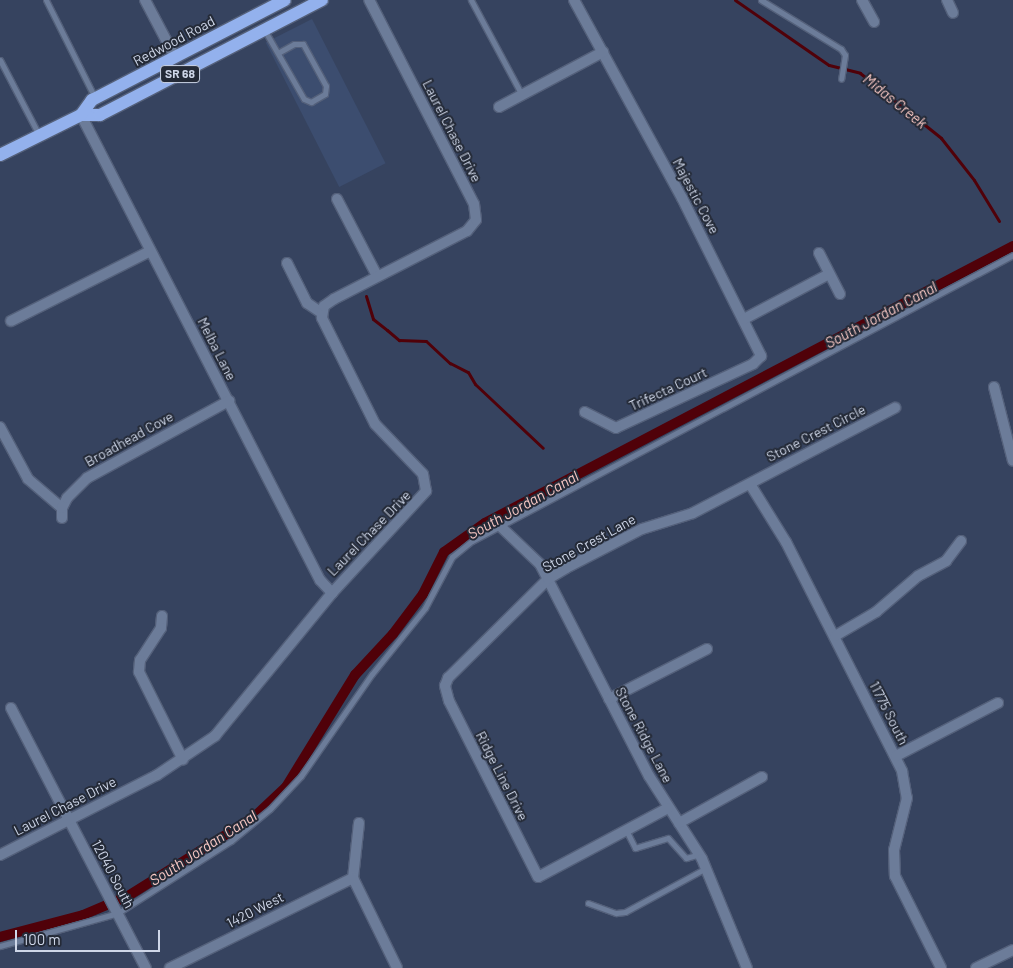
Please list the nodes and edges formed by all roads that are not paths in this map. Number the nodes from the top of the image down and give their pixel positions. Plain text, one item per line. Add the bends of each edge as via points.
1 (46, 0) edge
2 (145, 0) edge
3 (285, 0) edge
4 (322, 0) edge
5 (370, 0) edge
6 (471, 0) edge
7 (574, 0) edge
8 (761, 0) edge
9 (862, 0) edge
10 (947, 0) edge
11 (954, 13) dead end
12 (874, 22) dead end
13 (265, 30) junction
14 (603, 52) junction
15 (278, 53) junction
16 (175, 57) junction
17 (0, 60) edge
18 (841, 79) dead end
19 (522, 95) junction
20 (95, 98) junction
21 (499, 107) dead end
22 (81, 115) junction
23 (39, 136) junction
24 (0, 155) edge
25 (338, 199) dead end
26 (150, 251) junction
27 (819, 253) dead end
28 (1013, 255) edge
29 (286, 263) dead end
30 (830, 274) junction
31 (376, 276) junction
32 (840, 294) dead end
33 (322, 313) junction
34 (744, 319) junction
35 (11, 321) dead end
36 (761, 356) joint
37 (994, 387) dead end
38 (228, 401) junction
39 (895, 408) dead end
40 (585, 412) dead end
41 (0, 427) edge
42 (1013, 461) edge
43 (750, 484) junction
44 (62, 508) junction
45 (62, 518) dead end
46 (499, 525) junction
47 (962, 541) dead end
48 (548, 579) junction
49 (332, 593) junction
50 (162, 616) dead end
51 (835, 636) junction
52 (707, 649) dead end
53 (445, 686) joint
54 (609, 699) junction
55 (998, 704) dead end
56 (11, 708) dead end
57 (896, 756) junction
58 (183, 760) junction
59 (762, 777) dead end
60 (668, 808) junction
61 (68, 821) junction
62 (679, 822) junction
63 (359, 823) dead end
64 (627, 832) junction
65 (700, 854) junction
66 (0, 855) edge
67 (706, 868) junction
68 (353, 878) junction
69 (588, 903) dead end
70 (118, 912) junction
71 (0, 946) edge
72 (1013, 950) edge
73 (146, 968) edge
74 (170, 968) edge
75 (398, 968) edge
76 (747, 968) edge
77 (941, 968) edge
78 (976, 968) edge

1 - 20 lane
2 - 16 street
3 - 16 main road, Redwood Road / SR 68
4 - 13 main road, Redwood Road / SR 68
5 - 31 street, Laurel Chase Drive via 477,212 476,220 467,231
6 - 19 lane
7 - 14 street, Majestic Cove
8 - 18 lane via 789,20 836,45 845,55
9 - 12 street
10 - 11 street
13 - 15 lane
13 - 22 main road, Redwood Road / SR 68 via 100,115
14 - 19 street
14 - 34 street, Majestic Cove
15 - 15 lane via 304,100 311,102 326,94 326,86 303,44 294,44
16 - 20 main road, Redwood Road / SR 68
17 - 23 lane
19 - 21 street
20 - 22 main road, Redwood Road / SR 68
22 - 23 main road, Redwood Road / SR 68
22 - 26 street, Melba Lane
23 - 24 main road, Redwood Road / SR 68
25 - 31 street
26 - 35 street
26 - 38 street, Melba Lane
27 - 30 street
28 - 46 lane
29 - 33 street via 307,303
30 - 32 street
30 - 34 street
31 - 33 street, Laurel Chase Drive via 329,302
33 - 49 street, Laurel Chase Drive via 324,324 376,424 423,474 427,485 424,496
34 - 36 street, Majestic Cove
36 - 40 street, Trifecta Court via 753,364 616,428
37 - 42 street
38 - 44 street, Broadhead Cove via 87,478 74,489
38 - 49 street, Melba Lane via 320,580
39 - 43 street, Stone Crest Circle
41 - 44 street via 28,479
43 - 48 street, Stone Crest Lane via 680,518 642,529
43 - 51 street, 11775 South via 779,529
44 - 45 street
46 - 48 street, Stone Ridge Lane via 532,554
46 - 70 lane via 452,558 425,608 372,674 301,776 270,810 231,841
47 - 51 street via 946,561 918,576 876,612
48 - 53 street, Stone Crest Lane via 453,672
48 - 54 street, Stone Ridge Lane
49 - 58 street, Laurel Chase Drive via 230,721
50 - 58 street via 160,628 140,660 138,672
51 - 57 street, 11775 South
52 - 54 street
53 - 64 street, Ridge Line Drive via 449,701 538,877
54 - 60 street, Stone Ridge Lane
55 - 57 street
56 - 61 street, 12040 South
57 - 77 street, 11775 South via 906,784 907,798 894,850 895,876
58 - 61 street, Laurel Chase Drive
59 - 62 street
60 - 62 street, Stone Ridge Lane
60 - 64 street
61 - 66 street, Laurel Chase Drive
61 - 70 street, 12040 South
62 - 65 street, Stone Ridge Lane
63 - 68 street
64 - 65 lane via 635,848 668,838 686,858
65 - 67 street, Stone Ridge Lane
67 - 69 lane via 624,912 616,913
67 - 76 street, Stone Ridge Lane
68 - 74 street, 1420 West
68 - 75 street
70 - 71 lane
70 - 73 street, 12040 South
72 - 78 street

